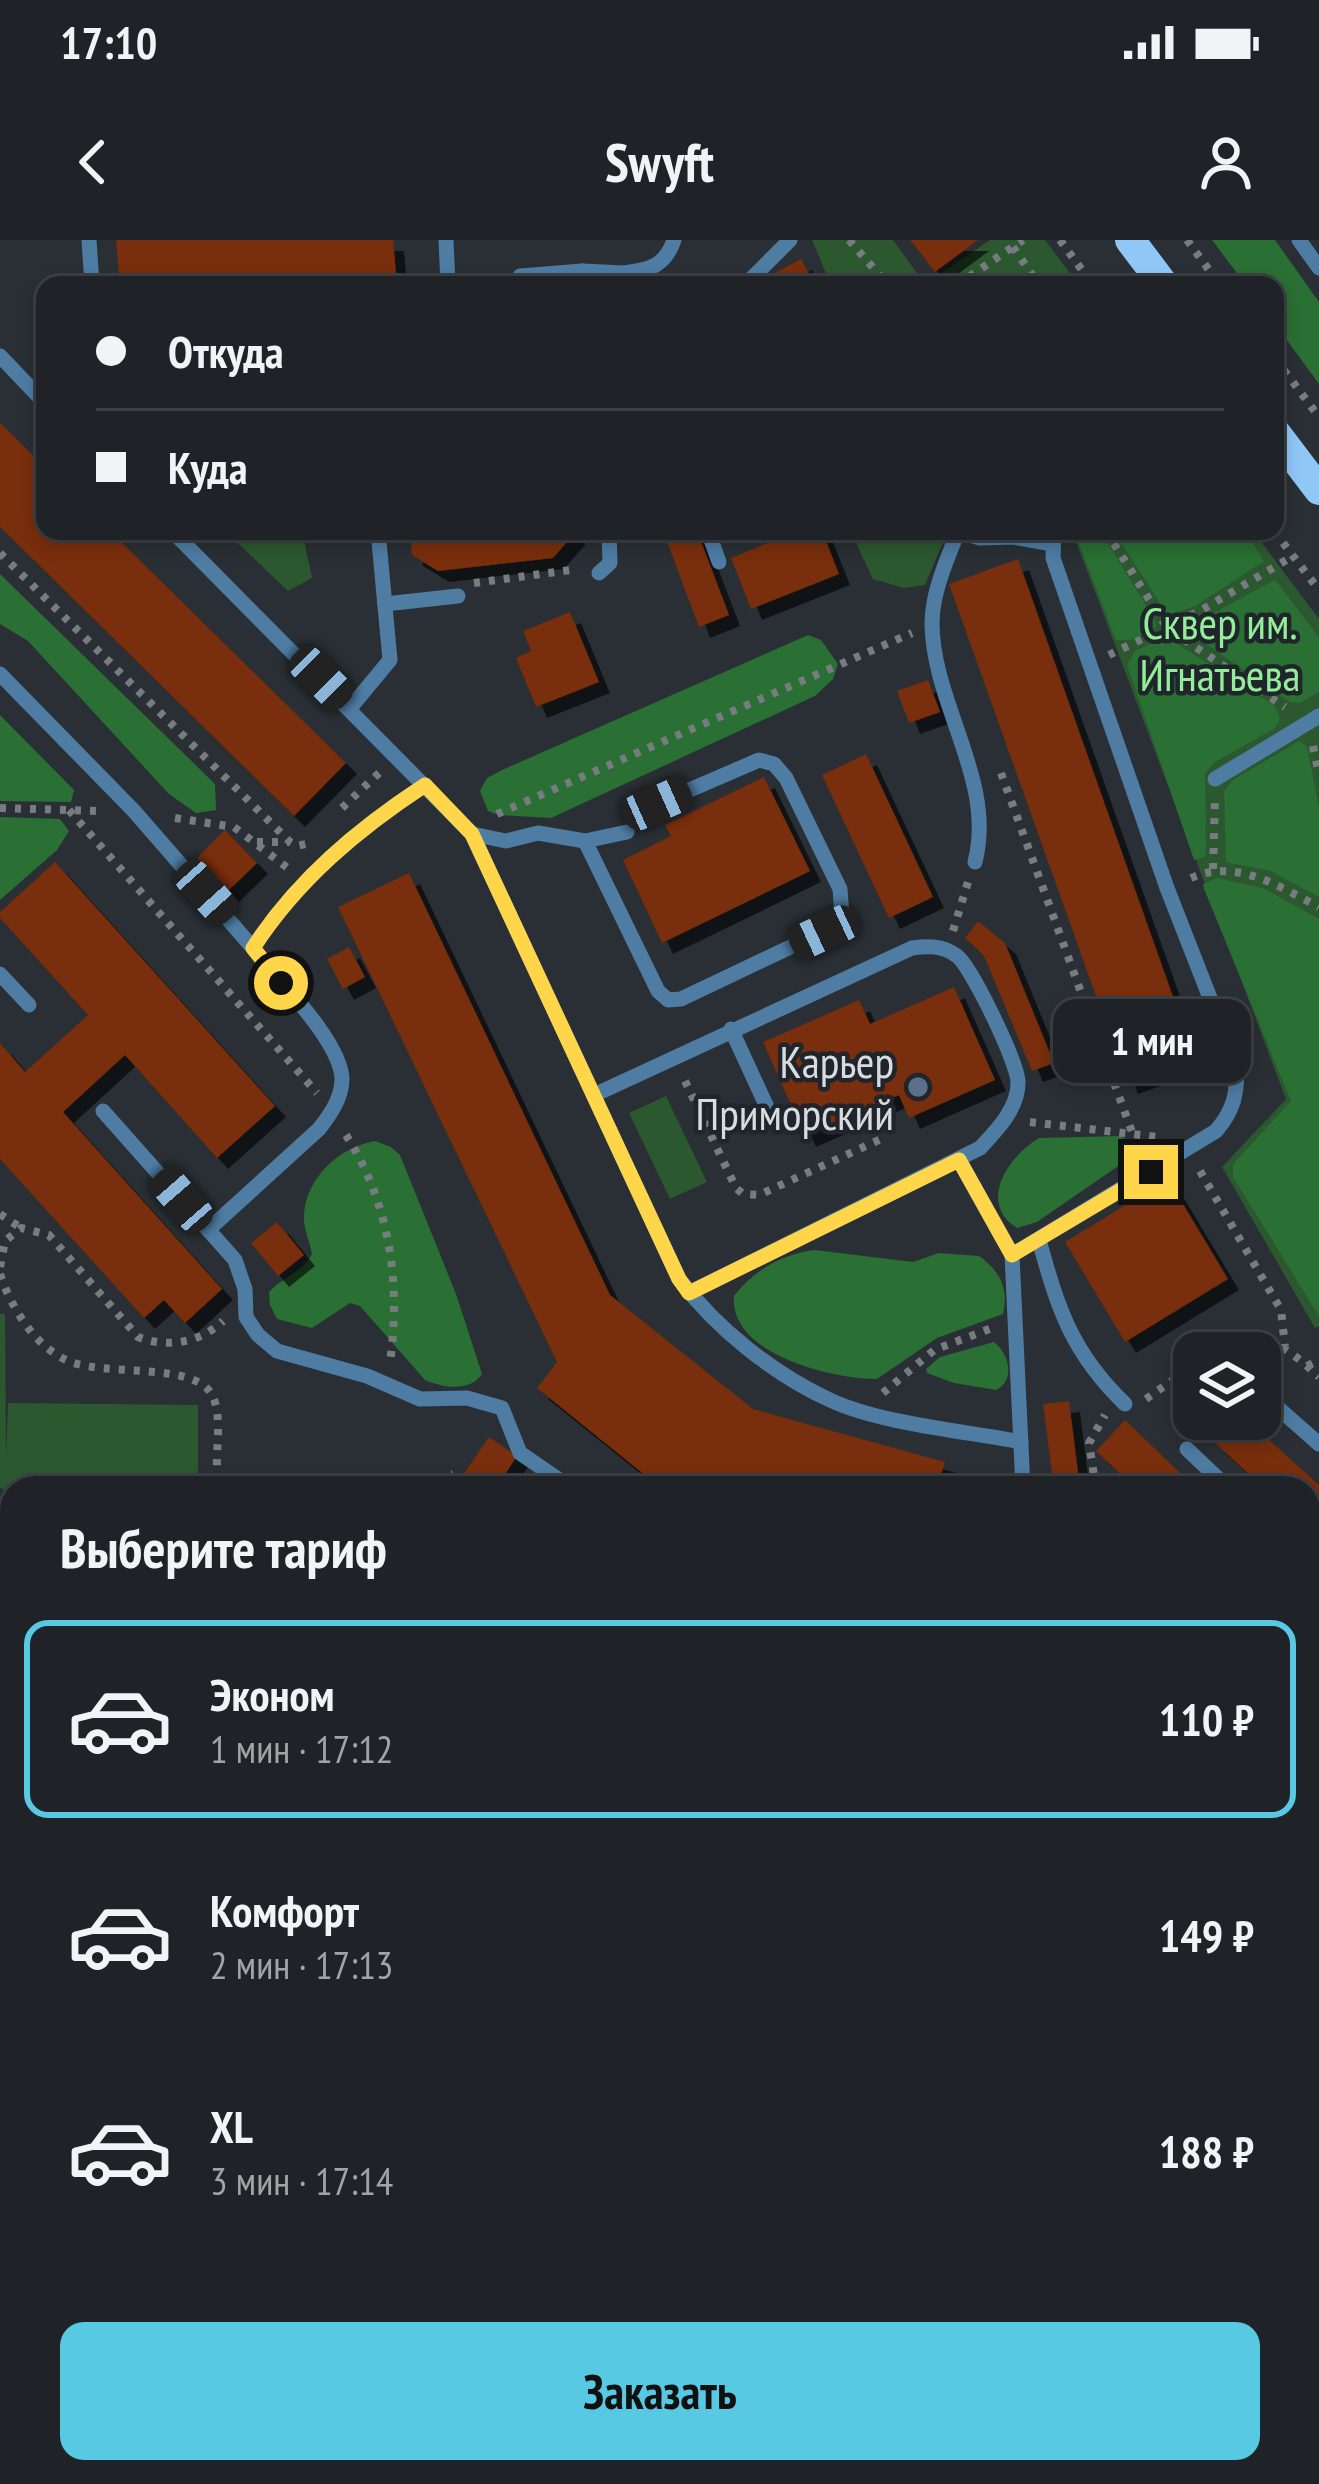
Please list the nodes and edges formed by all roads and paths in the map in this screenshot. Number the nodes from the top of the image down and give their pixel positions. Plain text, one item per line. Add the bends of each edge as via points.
1 (89, 240) edge
2 (446, 240) edge
3 (674, 240) edge
4 (790, 240) edge
5 (849, 240) edge
6 (1023, 240) edge
7 (1060, 240) edge
8 (1130, 240) edge
9 (1187, 240) edge
10 (1299, 240) edge
11 (1012, 247) junction
12 (1319, 268) edge
13 (91, 276) edge
14 (448, 276) edge
15 (634, 276) edge
16 (754, 276) edge
17 (880, 276) edge
18 (969, 276) edge
19 (1033, 276) edge
20 (1086, 276) edge
21 (1157, 276) edge
22 (1213, 276) edge
23 (0, 356) edge
24 (1284, 370) edge
25 (36, 394) edge
26 (1319, 417) edge
27 (1284, 444) edge
28 (1319, 490) edge
29 (181, 540) edge
30 (379, 540) edge
31 (609, 540) edge
32 (711, 540) edge
33 (954, 540) edge
34 (1054, 540) edge
35 (1112, 540) edge
36 (1281, 540) edge
37 (0, 553) edge
38 (1293, 556) junction
39 (719, 562) dead end
40 (594, 570) joint
41 (1319, 590) edge
42 (455, 591) joint
43 (385, 604) junction
44 (932, 624) junction
45 (1167, 628) junction
46 (1143, 639) dead end
47 (0, 674) edge
48 (351, 707) junction
49 (1313, 719) edge
50 (397, 755) junction
51 (996, 759) dead end
52 (1319, 776) edge
53 (1215, 779) joint
54 (425, 785) junction
55 (657, 804) dead end
56 (0, 808) edge
57 (69, 810) junction
58 (134, 811) junction
59 (336, 814) dead end
60 (321, 829) dead end
61 (627, 832) dead end
62 (472, 834) junction
63 (585, 841) junction
64 (256, 842) junction
65 (290, 842) junction
66 (975, 862) dead end
67 (292, 872) dead end
68 (1319, 907) edge
69 (253, 948) junction
70 (0, 974) edge
71 (29, 1005) dead end
72 (731, 1029) junction
73 (674, 1058) junction
74 (594, 1095) junction
75 (103, 1111) dead end
76 (332, 1112) junction
77 (772, 1118) dead end
78 (1004, 1119) junction
79 (1132, 1132) junction
80 (881, 1139) dead end
81 (1188, 1150) junction
82 (959, 1160) junction
83 (0, 1214) edge
84 (21, 1228) junction
85 (208, 1230) junction
86 (3, 1238) edge
87 (1039, 1240) junction
88 (1012, 1255) junction
89 (0, 1271) edge
90 (689, 1293) junction
91 (244, 1301) junction
92 (970, 1336) dead end
93 (1281, 1345) edge
94 (1285, 1346) junction
95 (1319, 1360) edge
96 (1307, 1366) junction
97 (1319, 1377) edge
98 (387, 1385) junction
99 (1125, 1404) dead end
100 (862, 1411) junction
101 (1281, 1411) edge
102 (1021, 1442) junction
103 (1319, 1444) edge
104 (1186, 1449) dead end
105 (217, 1471) dead end
106 (453, 1474) dead end
107 (447, 1476) edge
108 (554, 1476) edge
109 (1022, 1476) edge
110 (1215, 1476) edge

1 - 13 lane
2 - 14 lane
3 - 15 lane via 651,270
4 - 16 lane
5 - 17 path
6 - 11 path
7 - 20 path
8 - 21 main road
9 - 22 path
10 - 12 lane
11 - 18 path
11 - 19 path
23 - 25 lane
24 - 26 path
27 - 28 main road
29 - 48 lane
30 - 43 lane
31 - 40 lane via 610,563
32 - 39 lane
33 - 44 lane
34 - 81 lane via 1053,558 1167,888 1238,1067 1232,1112
35 - 45 path
36 - 38 path
37 - 65 path
38 - 41 path
38 - 45 path
40 - 42 path
42 - 43 lane
43 - 48 lane via 390,660
44 - 62 path via 501,812
44 - 66 lane via 981,821
45 - 46 path
45 - 49 path
47 - 58 lane
48 - 50 lane
49 - 52 path
49 - 53 lane
50 - 54 lane
50 - 59 path
51 - 79 path
53 - 68 path via 1213,868 1266,879
54 - 62 lane
54 - 69 lane via 336,851
55 - 63 lane via 759,760 774,764 840,889 842,916 824,932 668,1000
56 - 57 path
57 - 58 path
57 - 76 path
58 - 64 path via 234,827
58 - 69 lane
60 - 65 path via 302,846
61 - 63 lane
62 - 63 lane via 506,841 538,832
62 - 74 lane
64 - 65 path
64 - 67 path
69 - 76 lane via 338,1054 342,1079
70 - 71 lane
72 - 73 lane
72 - 77 lane
72 - 78 lane via 912,948 947,950 972,974 1014,1065 1019,1082
73 - 74 lane
73 - 80 path via 743,1194 759,1195
74 - 90 lane
75 - 85 lane
76 - 85 lane
76 - 98 path via 378,1203 397,1279
78 - 79 path
78 - 82 lane
79 - 81 path
81 - 87 lane
81 - 94 path via 1281,1310
82 - 88 lane
82 - 90 lane
83 - 84 path
84 - 86 path
84 - 91 path via 49,1235 149,1342 207,1336
85 - 91 lane via 236,1260
86 - 89 path
87 - 88 lane
87 - 99 lane via 1072,1341
88 - 102 lane
89 - 105 path via 31,1331 64,1360 203,1383 216,1403
90 - 100 lane via 755,1352 831,1401
91 - 98 lane via 257,1335 277,1351
92 - 100 path via 934,1350
93 - 94 path
94 - 96 path
95 - 96 path
96 - 97 path
98 - 108 lane via 420,1399 467,1398 502,1408 520,1453
100 - 102 lane
101 - 103 lane
102 - 109 lane
104 - 110 lane
106 - 107 path

